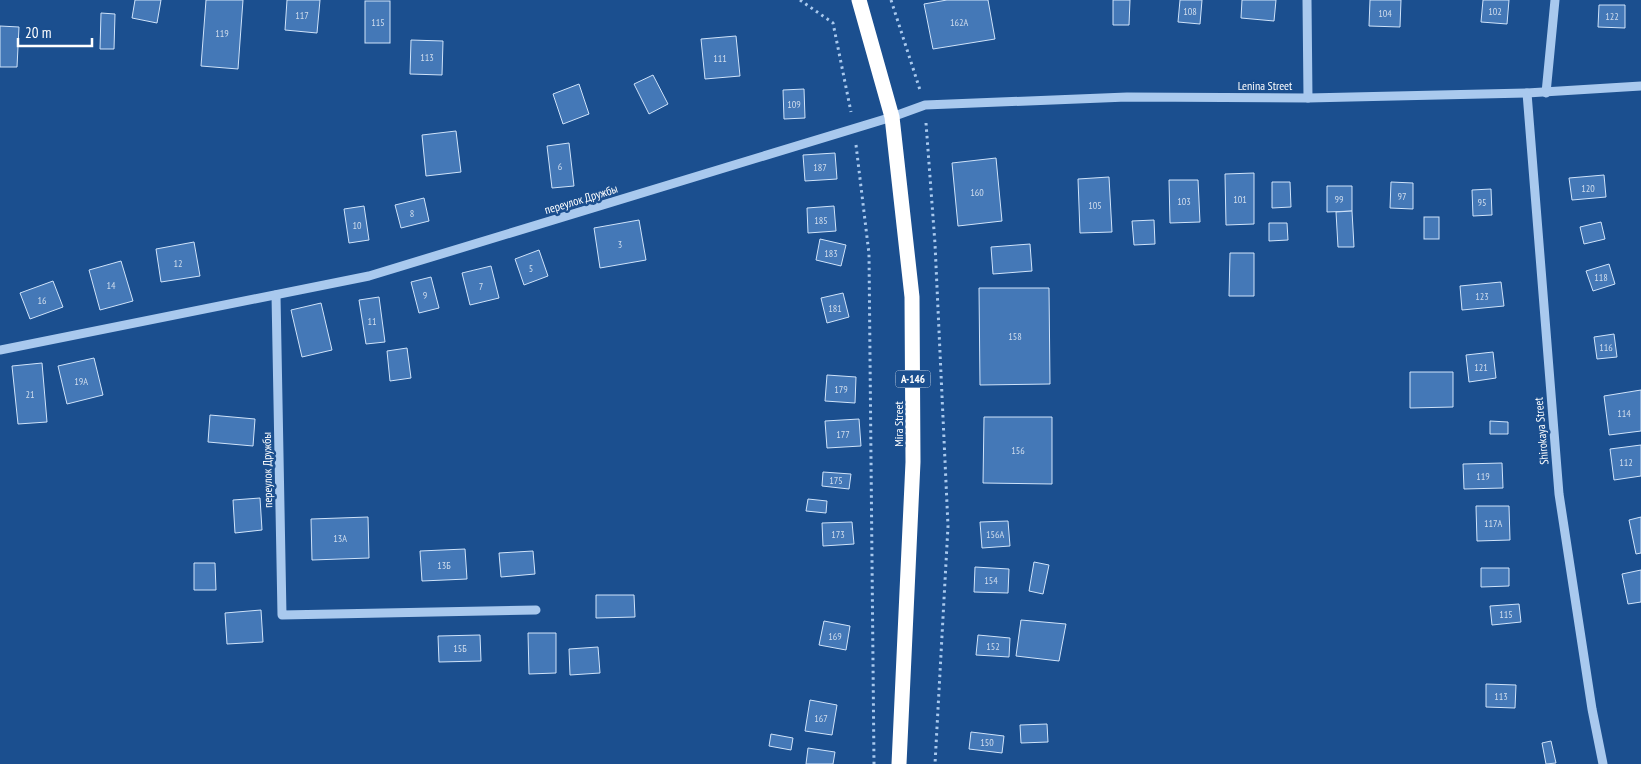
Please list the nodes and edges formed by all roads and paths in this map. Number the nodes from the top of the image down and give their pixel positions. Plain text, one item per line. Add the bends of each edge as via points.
1 (800, 0) edge
2 (859, 0) edge
3 (1307, 0) edge
4 (1555, 0) edge
5 (1641, 86) edge
6 (1527, 93) junction
7 (1546, 93) junction
8 (1308, 98) junction
9 (892, 117) junction
10 (854, 127) junction
11 (276, 295) junction
12 (0, 350) edge
13 (536, 610) dead end
14 (874, 764) edge
15 (899, 764) edge
16 (1603, 764) edge

1 - 10 path via 833,23
2 - 9 highway, Mira Street / А-146
3 - 8 street
4 - 7 street
5 - 7 street, Lenina Street
6 - 7 street, Lenina Street
6 - 8 street, Lenina Street
6 - 16 street, Shirokaya Street via 1558,494
8 - 9 street, Lenina Street via 1127,97 925,105
9 - 10 street, переулок Дружбы
9 - 15 highway, Mira Street / А-146 via 912,307 913,462
10 - 11 street, переулок Дружбы via 370,276
10 - 14 path via 869,254
11 - 12 street, переулок Дружбы
11 - 13 street, переулок Дружбы via 282,616

